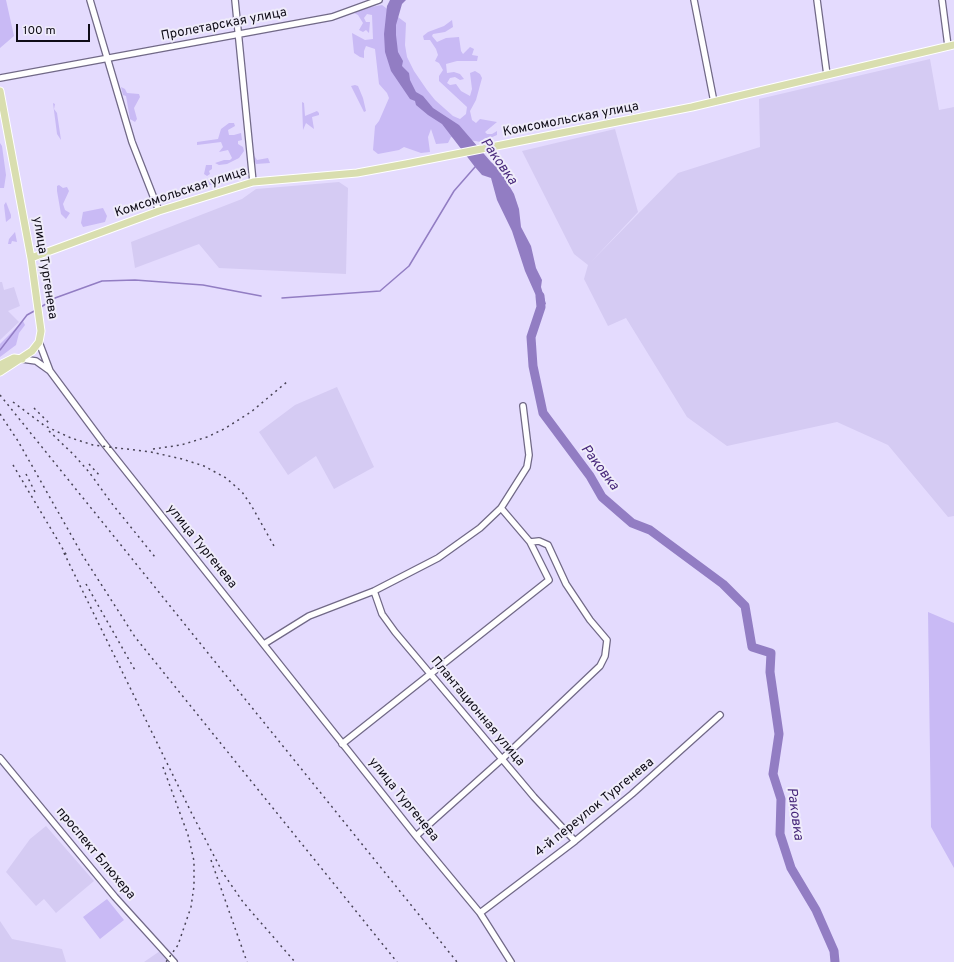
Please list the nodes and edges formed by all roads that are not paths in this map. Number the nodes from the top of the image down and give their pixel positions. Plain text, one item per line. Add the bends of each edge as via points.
1 (90, 0) edge
2 (235, 0) edge
3 (379, 0) edge
4 (694, 0) edge
5 (817, 0) edge
6 (942, 0) edge
7 (238, 34) junction
8 (951, 45) edge
9 (107, 58) junction
10 (827, 76) junction
11 (0, 78) edge
12 (0, 91) edge
13 (714, 102) junction
14 (253, 182) junction
15 (159, 211) junction
16 (31, 258) junction
17 (39, 342) junction
18 (22, 358) junction
19 (0, 365) edge
20 (50, 371) junction
21 (0, 372) edge
22 (522, 406) dead end
23 (502, 508) junction
24 (530, 542) junction
25 (374, 591) junction
26 (264, 644) junction
27 (430, 673) junction
28 (720, 716) dead end
29 (342, 744) junction
30 (0, 758) edge
31 (502, 759) junction
32 (416, 836) junction
33 (575, 841) junction
34 (480, 913) junction
35 (174, 962) edge
36 (511, 962) edge

1 - 9 street
2 - 7 street
3 - 7 street, Пролетарская улица via 343,14
4 - 13 street
5 - 10 street
6 - 8 street
7 - 9 street, Пролетарская улица
7 - 14 street
8 - 10 main road, Комсомольская улица
9 - 11 street, Пролетарская улица
9 - 15 street via 132,142
10 - 13 main road, Комсомольская улица
12 - 16 main road, улица Тургенева
13 - 14 main road, Комсомольская улица via 357,173
14 - 15 main road, Комсомольская улица
15 - 16 main road, Комсомольская улица
16 - 17 main road, улица Тургенева via 42,331
17 - 18 main road
17 - 20 street, улица Тургенева
18 - 19 main road via 14,358
18 - 20 street via 36,361
18 - 21 main road
20 - 26 street, улица Тургенева via 125,472
22 - 23 street via 529,455 527,467
23 - 24 street
23 - 25 street via 461,543 438,558
24 - 27 street via 549,580
24 - 31 street via 539,540 548,545 566,584 607,640 607,647 600,666
25 - 26 street via 309,616
25 - 27 street, Плантационная улица via 382,614
26 - 29 street, улица Тургенева
27 - 29 street
27 - 31 street, Плантационная улица
28 - 33 street, 4-й переулок Тургенева
29 - 32 street, улица Тургенева
30 - 35 street, проспект Блюхера
31 - 32 street
31 - 33 street, Плантационная улица
32 - 34 street, улица Тургенева
33 - 34 street, 4-й переулок Тургенева
34 - 36 street, улица Тургенева

